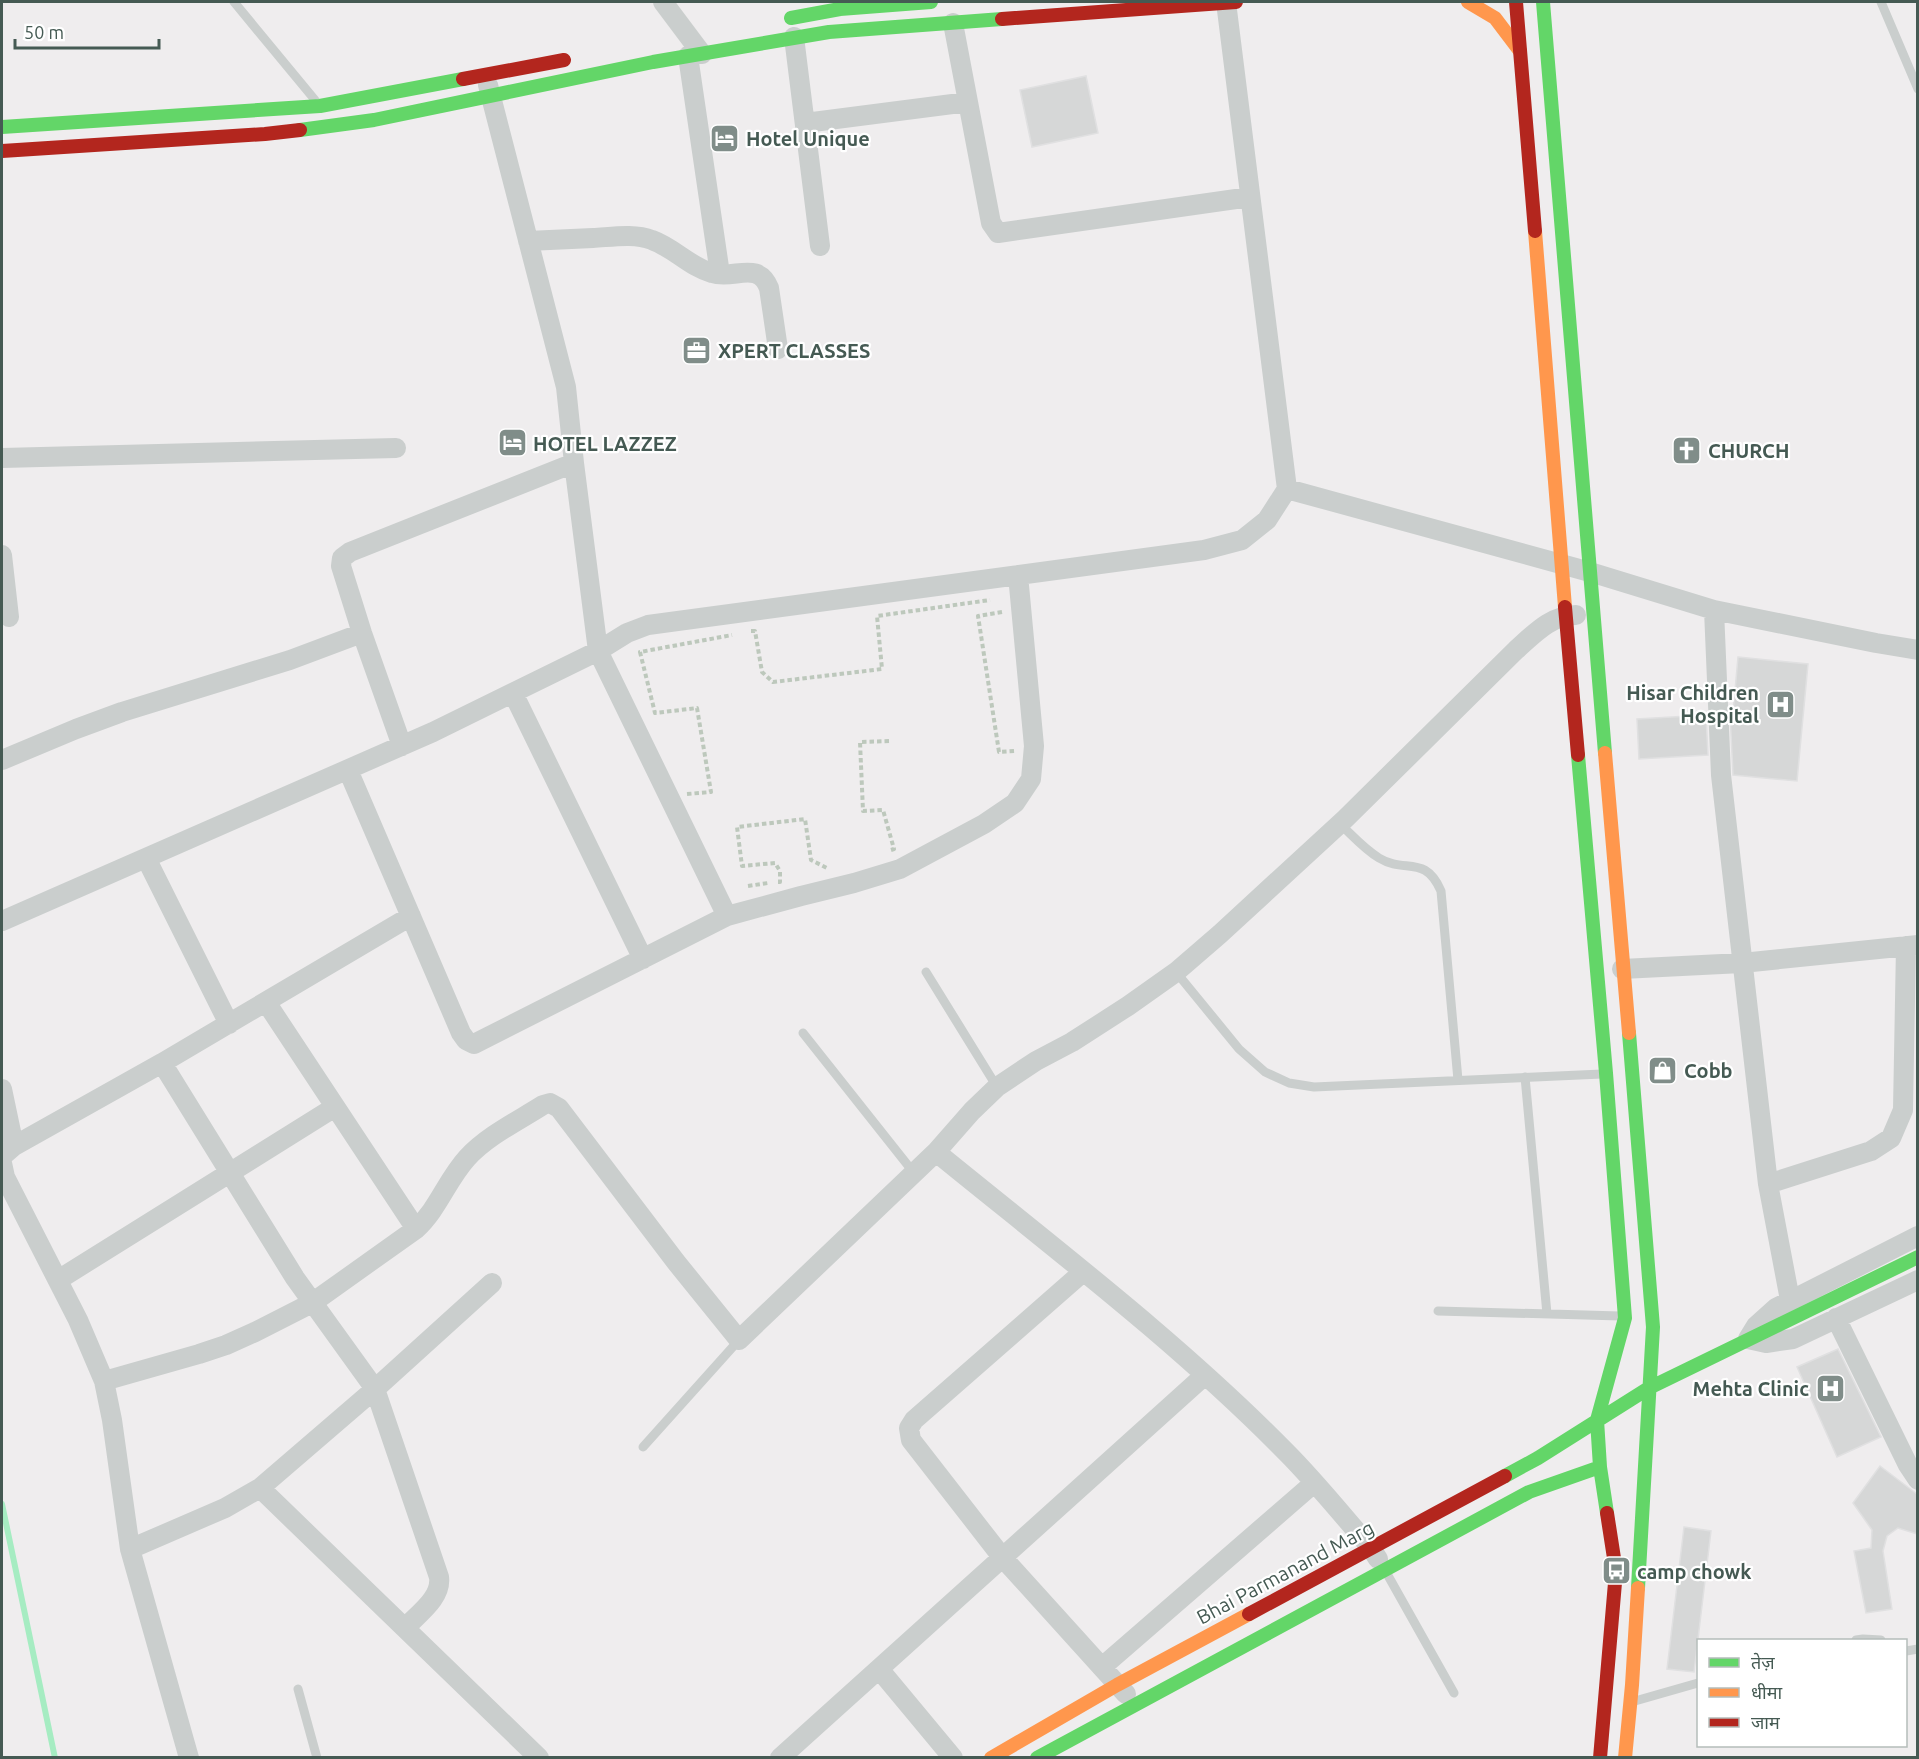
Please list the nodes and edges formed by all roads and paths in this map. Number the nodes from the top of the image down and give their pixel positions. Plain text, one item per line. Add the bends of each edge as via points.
1 (234, 2) edge
2 (663, 2) edge
3 (931, 2) edge
4 (1231, 2) edge
5 (1468, 2) edge
6 (1516, 2) edge
7 (1543, 2) edge
8 (1881, 2) edge
9 (773, 22) dead end
10 (953, 23) junction
11 (794, 37) junction
12 (693, 44) junction
13 (1520, 51) junction
14 (577, 58) dead end
15 (485, 75) junction
16 (1917, 88) edge
17 (490, 96) junction
18 (968, 102) junction
19 (328, 116) junction
20 (805, 123) junction
21 (2, 128) edge
22 (2, 151) edge
23 (1250, 197) junction
24 (528, 241) junction
25 (820, 246) dead end
26 (720, 274) junction
27 (778, 349) dead end
28 (396, 448) dead end
29 (2, 458) edge
30 (574, 463) junction
31 (1287, 489) junction
32 (2, 555) edge
33 (1562, 565) junction
34 (1590, 572) junction
35 (1018, 575) junction
36 (991, 600) dead end
37 (1004, 605) dead end
38 (1714, 610) junction
39 (1566, 615) junction
40 (1593, 615) junction
41 (9, 617) dead end
42 (362, 633) junction
43 (744, 633) dead end
44 (732, 635) dead end
45 (1917, 650) edge
46 (598, 651) junction
47 (513, 693) junction
48 (888, 741) dead end
49 (402, 746) junction
50 (1023, 751) dead end
51 (2, 760) edge
52 (348, 770) junction
53 (670, 796) junction
54 (1340, 824) junction
55 (884, 854) dead end
56 (146, 858) junction
57 (833, 872) dead end
58 (748, 886) dead end
59 (411, 916) junction
60 (727, 916) junction
61 (2, 921) edge
62 (1912, 946) edge
63 (643, 959) junction
64 (1742, 963) junction
65 (1622, 969) junction
66 (926, 972) dead end
67 (1176, 972) junction
68 (266, 1002) junction
69 (229, 1024) junction
70 (803, 1034) dead end
71 (162, 1064) junction
72 (1606, 1074) junction
73 (1525, 1077) junction
74 (1458, 1080) junction
75 (997, 1087) junction
76 (2, 1089) edge
77 (335, 1107) junction
78 (936, 1152) junction
79 (6, 1157) edge
80 (230, 1173) junction
81 (914, 1173) junction
82 (1768, 1184) junction
83 (416, 1229) junction
84 (1917, 1236) edge
85 (1917, 1257) edge
86 (1083, 1272) junction
87 (58, 1280) junction
88 (1917, 1281) edge
89 (492, 1283) dead end
90 (1790, 1300) junction
91 (312, 1303) junction
92 (1438, 1311) dead end
93 (1547, 1314) junction
94 (1625, 1316) junction
95 (1836, 1318) junction
96 (1749, 1339) junction
97 (739, 1340) junction
98 (1205, 1375) junction
99 (104, 1381) junction
100 (1649, 1388) junction
101 (375, 1389) junction
102 (1598, 1420) junction
103 (642, 1447) dead end
104 (1600, 1467) junction
105 (1917, 1480) edge
106 (1314, 1483) junction
107 (260, 1488) junction
108 (1371, 1548) junction
109 (130, 1549) junction
110 (1002, 1557) junction
111 (1385, 1570) junction
112 (405, 1628) junction
113 (1102, 1667) junction
114 (879, 1669) junction
115 (1697, 1683) edge
116 (1118, 1685) junction
117 (298, 1689) dead end
118 (1454, 1693) dead end
119 (1630, 1702) junction
120 (1135, 1704) junction
121 (189, 1758) edge
122 (318, 1758) edge
123 (539, 1758) edge
124 (780, 1758) edge
125 (953, 1758) edge
126 (991, 1758) edge
127 (1037, 1758) edge
128 (1600, 1758) edge
129 (1625, 1758) edge

1 - 19 lane
2 - 12 street
3 - 9 main road via 840,9
4 - 10 main road
4 - 23 street
5 - 13 main road via 1495,18
6 - 13 main road
7 - 34 main road
8 - 16 lane
10 - 11 main road
10 - 18 street
11 - 12 main road
11 - 20 street
12 - 17 main road
12 - 26 street
13 - 33 main road
14 - 15 main road
15 - 17 street
15 - 19 main road
17 - 19 main road via 374,120
17 - 24 street
18 - 20 street
18 - 23 street via 991,223 998,234
19 - 21 main road
19 - 22 main road via 265,135
20 - 25 street
23 - 31 street
24 - 26 street via 632,236 651,239 694,266
24 - 30 street via 566,387
26 - 27 street via 751,272 766,279
28 - 29 street
30 - 42 street via 345,555 341,566
30 - 46 street
31 - 33 street
31 - 35 street via 1267,520 1242,540 1204,550
32 - 41 street
33 - 34 street
33 - 39 main road
34 - 38 street
34 - 40 main road
35 - 46 street via 648,625
35 - 60 street via 1034,746 1031,779 1015,803 900,869
36 - 43 path via 877,616 882,669 773,682 762,672 755,631
37 - 50 path via 1005,612 978,616 999,752
38 - 45 street
38 - 64 street via 1721,775
39 - 40 street
39 - 54 street via 1546,624 1516,650
39 - 72 main road
40 - 65 main road
42 - 49 street
42 - 51 street via 290,660 122,712
44 - 53 path via 640,652 655,713 698,708 711,792
46 - 47 street
46 - 53 street
47 - 49 street
47 - 63 street
48 - 55 path via 860,742 863,811 883,810 894,849
49 - 52 street
52 - 56 street
52 - 59 street
53 - 60 street
54 - 67 street
54 - 74 lane via 1381,860 1425,870 1436,879 1441,891
56 - 61 street
56 - 69 street
57 - 58 path via 812,860 806,819 737,827 742,867 775,863 780,871 780,882
59 - 63 street via 461,1033 474,1044
59 - 68 street
60 - 63 street
62 - 64 street
62 - 82 street via 1902,1110 1891,1138 1871,1150
64 - 65 street
64 - 82 street
65 - 100 main road via 1653,1327
66 - 75 lane
67 - 74 lane via 1239,1048 1265,1072 1289,1083 1314,1087
67 - 75 street
68 - 69 street
68 - 77 street
69 - 71 street
70 - 81 lane
71 - 79 street
71 - 80 street
72 - 73 lane
72 - 94 main road
73 - 74 lane
73 - 93 lane
75 - 78 street
76 - 79 street
77 - 80 street
77 - 83 street
78 - 81 street
78 - 86 street
79 - 87 street via 5,1176
80 - 87 street
80 - 91 street
81 - 97 street
82 - 90 street
83 - 91 street
83 - 97 street via 468,1157 543,1105 555,1104
84 - 90 street
85 - 96 main road, Bhai Parmanand Marg
86 - 98 street
86 - 110 street via 909,1428 911,1440
87 - 99 street
88 - 95 street
89 - 101 street
90 - 96 street via 1764,1317
91 - 99 street via 226,1345
91 - 101 street
92 - 93 lane
93 - 94 lane
94 - 102 main road
95 - 96 street via 1793,1339 1766,1343
95 - 105 street
96 - 100 main road, Bhai Parmanand Marg
97 - 103 lane
98 - 106 street via 1287,1452
98 - 110 street
99 - 109 street
100 - 102 main road, Bhai Parmanand Marg
100 - 119 main road
101 - 107 street
101 - 112 street via 440,1584 437,1594
102 - 104 main road
102 - 108 main road, Bhai Parmanand Marg via 1538,1458
104 - 111 main road via 1528,1492
104 - 128 main road via 1616,1571
106 - 108 street
106 - 113 street
107 - 109 street via 225,1508
107 - 112 street
108 - 111 street
108 - 116 main road, Bhai Parmanand Marg
109 - 121 street
110 - 113 street
110 - 114 street
111 - 118 lane
111 - 120 main road
112 - 123 street
113 - 116 street
114 - 124 street
114 - 125 street
115 - 119 lane
116 - 120 street
116 - 126 main road, Bhai Parmanand Marg
117 - 122 lane
119 - 129 main road
120 - 127 main road

